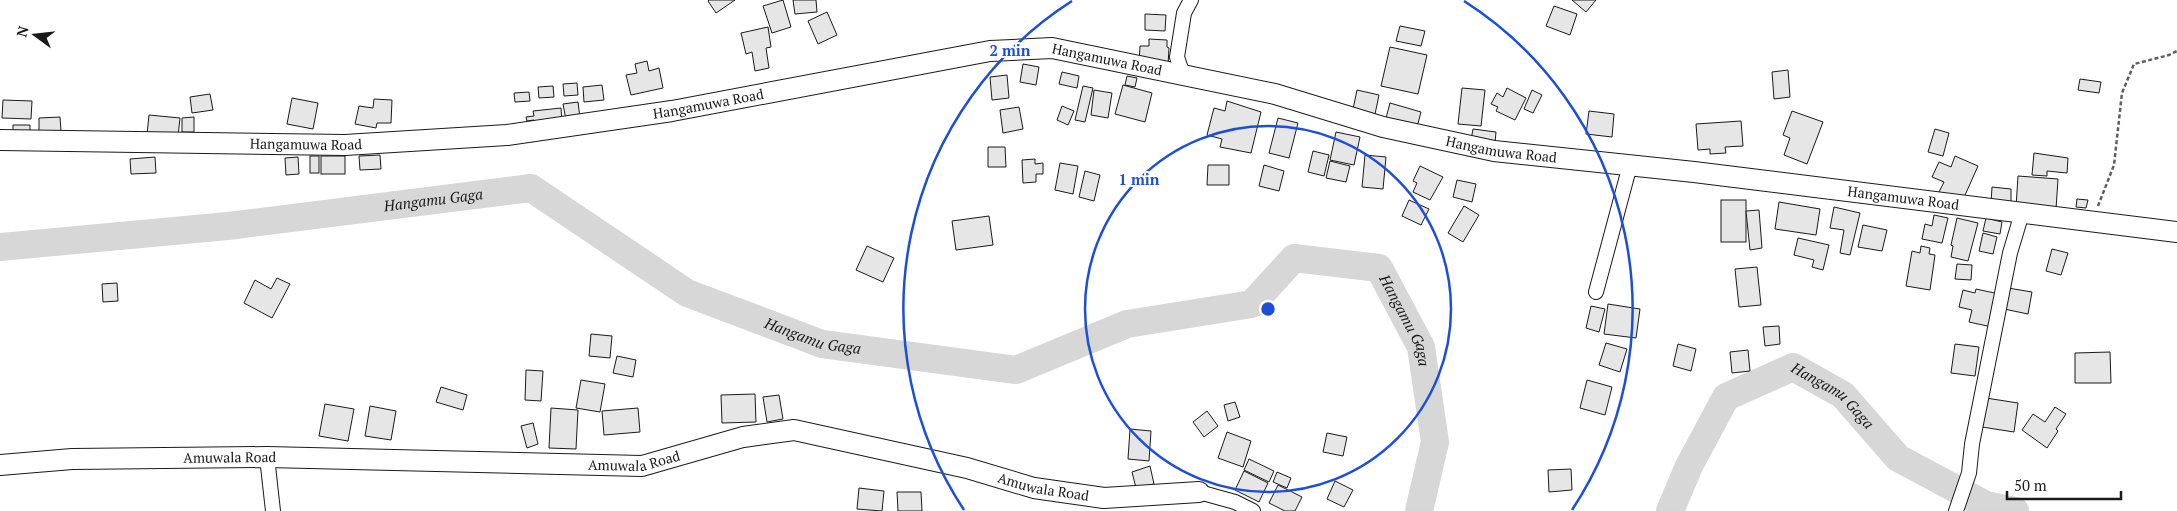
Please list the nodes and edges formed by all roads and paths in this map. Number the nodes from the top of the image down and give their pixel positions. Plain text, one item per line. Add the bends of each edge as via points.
1 (1191, 0) edge
2 (2177, 50) edge
3 (1183, 75) junction
4 (0, 140) edge
5 (1630, 166) junction
6 (2022, 212) junction
7 (2092, 221) junction
8 (2177, 232) edge
9 (1596, 292) dead end
10 (267, 457) junction
11 (0, 465) edge
12 (1199, 492) joint
13 (1957, 509) edge
14 (273, 511) edge
15 (1253, 511) edge

1 - 3 street via 1184,12 1177,57
2 - 7 path via 2134,64 2122,93 2114,165
3 - 4 street, Hangamuwa Road via 1052,48 990,51 672,111 507,135 345,145
3 - 5 street, Hangamuwa Road via 1275,94 1383,127 1494,151
5 - 6 street, Hangamuwa Road
5 - 9 street
6 - 7 street, Hangamuwa Road
6 - 13 street via 2010,253 1969,473
7 - 8 street, Hangamuwa Road
10 - 11 street, Amuwala Road via 72,459
10 - 12 street, Amuwala Road via 642,466 743,437 794,430 967,468 1034,488 1104,498
10 - 14 street
12 - 15 street, Amuwala Road via 1235,502

